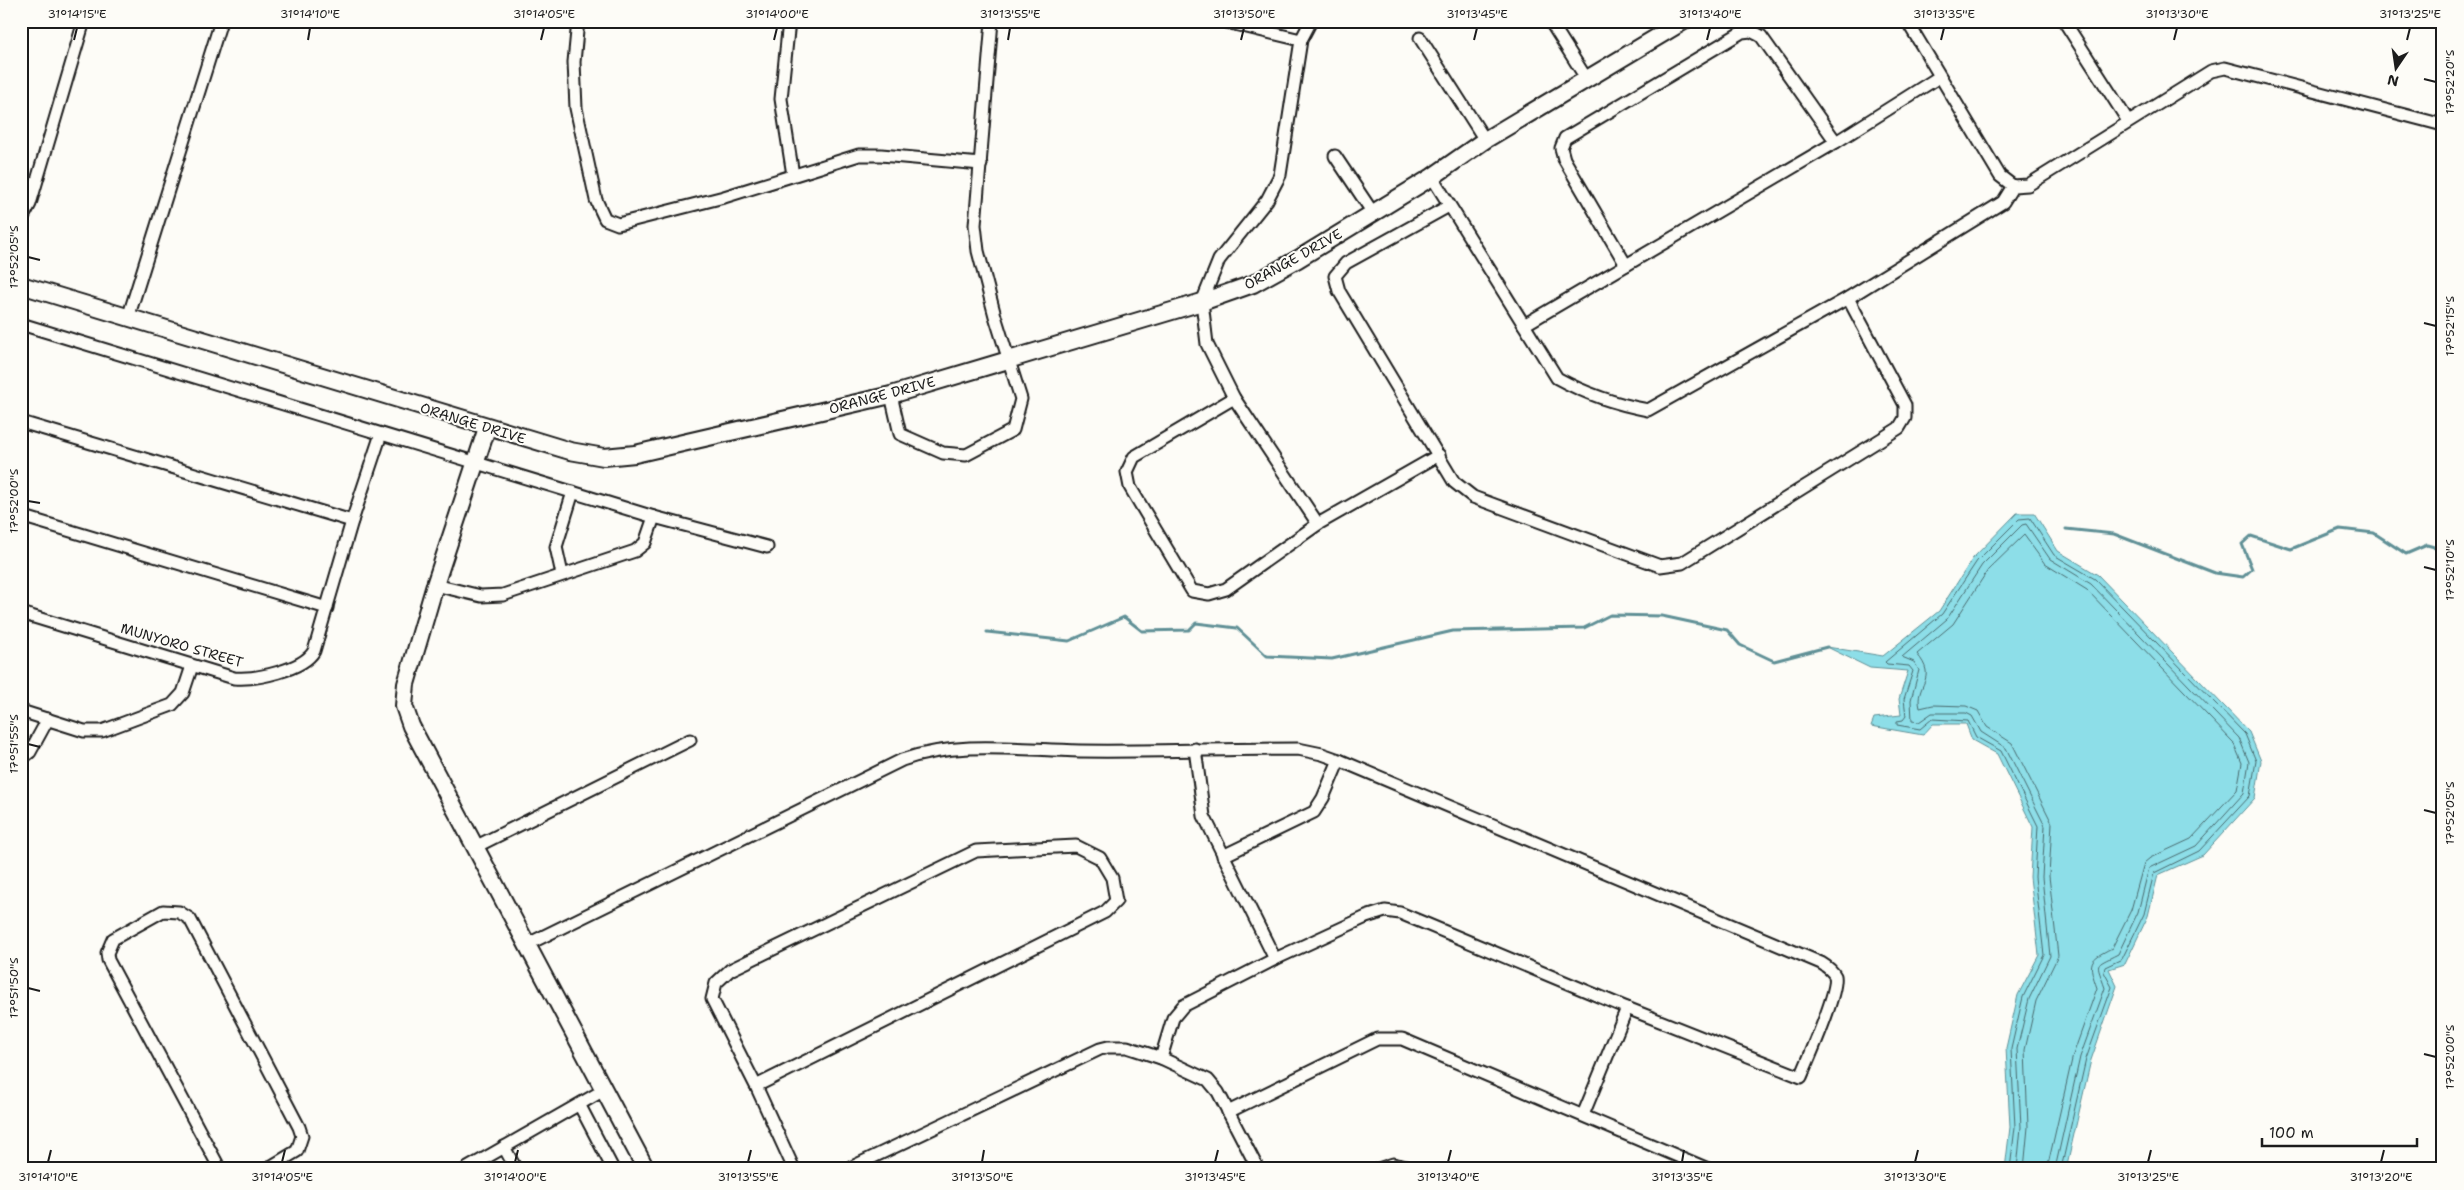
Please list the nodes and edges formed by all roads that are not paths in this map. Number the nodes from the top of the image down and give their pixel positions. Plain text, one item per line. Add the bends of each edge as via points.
1 (84, 21) edge
2 (221, 21) edge
3 (578, 21) edge
4 (789, 21) edge
5 (992, 21) edge
6 (1222, 21) edge
7 (1311, 21) edge
8 (1550, 21) edge
9 (1684, 21) edge
10 (1907, 21) edge
11 (2064, 21) edge
12 (1420, 38) dead end
13 (1301, 40) junction
14 (1939, 77) junction
15 (1586, 78) junction
16 (2128, 121) junction
17 (2443, 125) edge
18 (1485, 140) junction
19 (1836, 142) junction
20 (1335, 156) dead end
21 (981, 164) junction
22 (793, 175) junction
23 (1432, 177) junction
24 (2012, 186) junction
25 (1448, 206) junction
26 (1373, 213) junction
27 (21, 221) edge
28 (1626, 265) junction
29 (21, 284) edge
30 (1848, 298) junction
31 (1202, 302) junction
32 (128, 318) junction
33 (21, 324) edge
34 (1524, 325) junction
35 (1010, 359) junction
36 (891, 395) junction
37 (1234, 398) junction
38 (21, 422) edge
39 (486, 428) junction
40 (382, 434) junction
41 (1439, 455) junction
42 (476, 462) junction
43 (573, 492) junction
44 (21, 516) edge
45 (654, 517) junction
46 (352, 520) junction
47 (1318, 524) junction
48 (767, 547) dead end
49 (562, 574) junction
50 (435, 585) junction
51 (327, 608) junction
52 (21, 613) edge
53 (192, 666) junction
54 (21, 711) edge
55 (48, 719) junction
56 (690, 740) dead end
57 (1195, 749) junction
58 (21, 759) edge
59 (1338, 760) junction
60 (476, 847) junction
61 (1223, 856) junction
62 (528, 944) junction
63 (1275, 959) junction
64 (1627, 1008) junction
65 (1160, 1058) junction
66 (756, 1086) junction
67 (604, 1090) junction
68 (580, 1106) junction
69 (1228, 1112) junction
70 (1583, 1115) junction
71 (504, 1148) junction
72 (220, 1169) edge
73 (267, 1169) edge
74 (466, 1169) edge
75 (516, 1169) edge
76 (612, 1169) edge
77 (646, 1169) edge
78 (794, 1169) edge
79 (848, 1169) edge
80 (1258, 1169) edge
81 (1378, 1169) edge
82 (1416, 1169) edge
83 (1708, 1169) edge

1 - 27 street via 30,204
2 - 32 street
3 - 22 street via 574,62 576,108 596,200 605,219 618,224 724,197
4 - 22 street via 781,98
5 - 21 street
6 - 13 street
7 - 13 street
8 - 15 street
9 - 15 street, ORANGE DRIVE
10 - 14 street
11 - 16 street
12 - 18 street
13 - 31 street via 1280,175 1267,200 1219,260
14 - 19 street
14 - 24 street via 2000,176
15 - 18 street, ORANGE DRIVE
16 - 17 street via 2211,71 2225,68
16 - 24 street via 2028,185
18 - 23 street, ORANGE DRIVE
19 - 28 street
19 - 28 street via 1761,36 1751,31 1742,32 1565,138 1560,148
20 - 26 street
21 - 22 street via 868,154
21 - 35 street via 975,225 978,252
23 - 25 street
23 - 26 street, ORANGE DRIVE
24 - 30 street via 2003,202
25 - 34 street
25 - 41 street via 1346,262 1335,276 1339,291
26 - 31 street, ORANGE DRIVE via 1274,273
28 - 34 street
29 - 32 street, ORANGE DRIVE
30 - 34 street via 1648,410 1581,392 1557,378
30 - 41 street via 1905,405 1905,418 1899,428 1682,563 1660,566 1473,497 1454,482
31 - 35 street, ORANGE DRIVE
31 - 37 street via 1207,344
32 - 39 street, ORANGE DRIVE
33 - 40 street
35 - 36 street, ORANGE DRIVE
35 - 36 street via 1021,399 1012,430 966,455 943,453 900,434
36 - 39 street, ORANGE DRIVE via 635,454 604,457
37 - 47 street
37 - 47 street via 1134,457 1127,472 1130,487 1192,591 1209,594 1226,589
38 - 46 street
39 - 42 street
40 - 42 street
40 - 46 street, MUNYORO STREET
41 - 47 street
42 - 43 street
42 - 50 street
43 - 45 street
43 - 49 street via 556,547
44 - 51 street
45 - 48 street
45 - 49 street via 645,543 635,551
46 - 51 street, MUNYORO STREET
49 - 50 street via 495,596 481,596
50 - 60 street via 406,684 404,706 411,726
51 - 53 street, MUNYORO STREET via 314,651 303,663 244,679
52 - 53 street, MUNYORO STREET
53 - 55 street via 183,693 172,706 163,710 94,732
54 - 55 street
55 - 58 street via 30,752
56 - 60 street
57 - 59 street via 1298,749
57 - 61 street via 1202,810
57 - 62 street via 1082,751 973,748 932,751 833,794
59 - 61 street via 1314,812
59 - 64 street via 1821,963 1834,976 1834,993 1801,1078
60 - 62 street
61 - 63 street
62 - 67 street
63 - 64 street via 1366,917 1392,911
63 - 65 street via 1177,1011
64 - 70 street
65 - 69 street via 1208,1080
65 - 79 street via 1127,1047 1100,1049
66 - 66 street via 712,1000 716,983 730,970 976,851 1076,846 1100,858 1112,878 1116,901 1105,912
66 - 78 street
67 - 68 street
67 - 77 street
68 - 71 street
68 - 76 street
69 - 70 street via 1377,1040 1402,1039
69 - 80 street
70 - 83 street
71 - 74 street
71 - 75 street
72 - 73 street via 108,960 107,953 113,939 163,911 179,912 190,920 299,1127 302,1136 297,1151
81 - 82 street via 1393,1164

